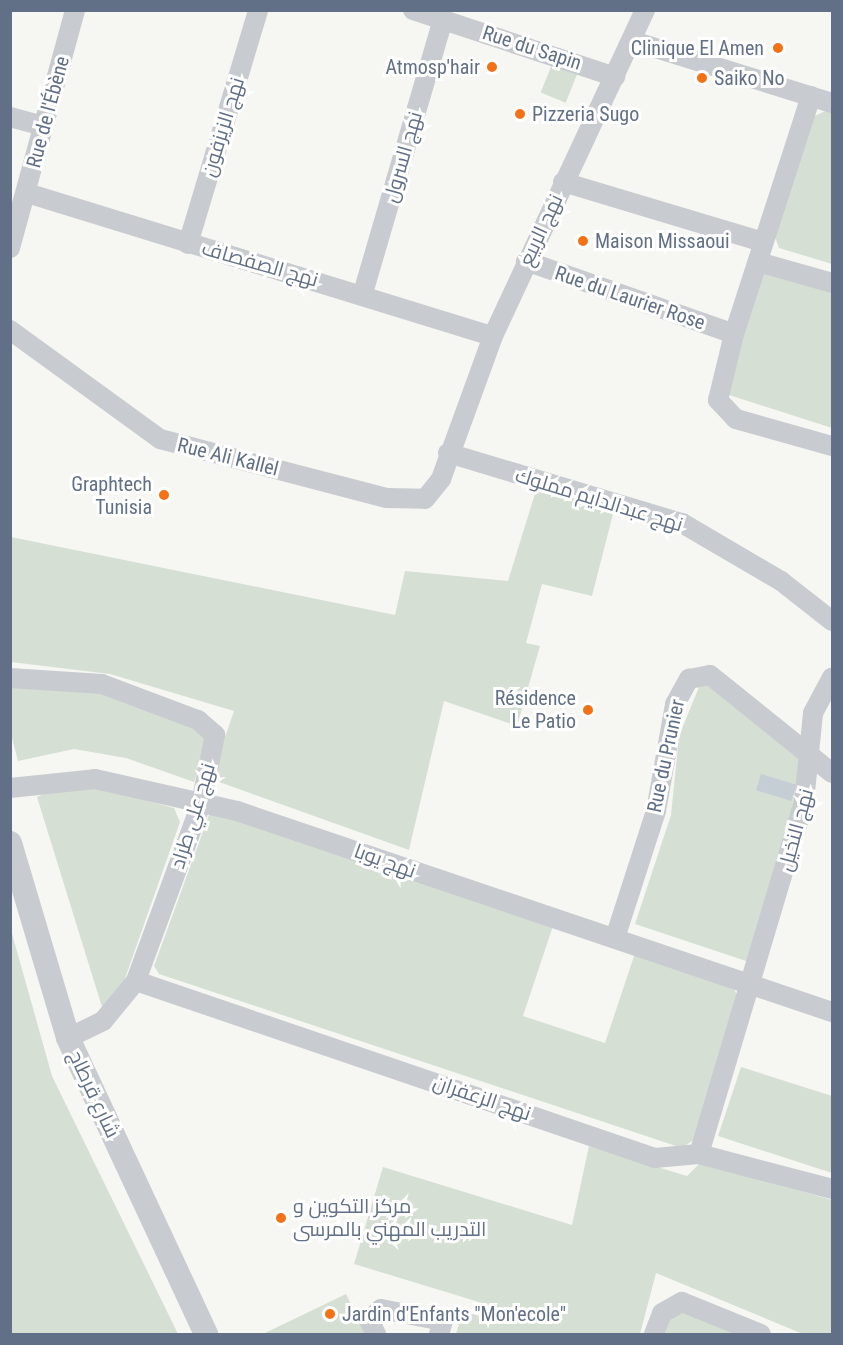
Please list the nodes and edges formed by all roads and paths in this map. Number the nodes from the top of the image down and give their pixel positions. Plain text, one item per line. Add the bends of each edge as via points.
1 (75, 10) edge
2 (258, 10) edge
3 (413, 10) edge
4 (645, 10) edge
5 (443, 20) junction
6 (633, 41) junction
7 (615, 77) junction
8 (811, 96) junction
9 (832, 103) edge
10 (10, 117) edge
11 (43, 126) junction
12 (563, 182) junction
13 (27, 193) junction
14 (763, 242) junction
15 (188, 244) junction
16 (10, 248) edge
17 (526, 261) junction
18 (758, 262) junction
19 (832, 283) edge
20 (363, 293) junction
21 (10, 330) edge
22 (734, 334) junction
23 (493, 336) junction
24 (832, 446) edge
25 (448, 453) junction
26 (832, 621) edge
27 (10, 678) edge
28 (832, 678) edge
29 (807, 756) junction
30 (832, 773) edge
31 (10, 788) edge
32 (201, 804) junction
33 (10, 843) edge
34 (615, 938) junction
35 (136, 981) junction
36 (752, 985) junction
37 (832, 1012) edge
38 (68, 1038) junction
39 (699, 1154) junction
40 (832, 1190) edge
41 (206, 1335) edge
42 (376, 1335) edge
43 (439, 1335) edge
44 (654, 1335) edge
45 (761, 1335) edge

1 - 11 street, Rue de l'Ébène
2 - 15 street, نهج الزيزفون
3 - 5 street, Rue du Sapin
4 - 6 street, نهج الربيع
5 - 7 street, Rue du Sapin
5 - 20 street, نهج السرول
6 - 7 street, نهج الربيع
6 - 8 street
7 - 12 street, نهج الربيع
8 - 9 street
8 - 14 street
10 - 11 street
11 - 13 street, Rue de l'Ébène
12 - 14 street
12 - 17 street, نهج الربيع
13 - 15 street, نهج الصفصاف
13 - 16 street, Rue de l'Ébène
14 - 18 street
15 - 20 street, نهج الصفصاف
17 - 22 street, Rue du Laurier Rose
17 - 23 street, نهج الربيع
18 - 19 street
18 - 22 street
20 - 23 street, نهج الصفصاف
21 - 25 street, Rue Ali Kallel via 136,426 184,447 406,502 434,491
22 - 24 street via 718,400 736,419
23 - 25 street, نهج الربيع
25 - 26 street, نهج عبدالدايم مملوك via 682,523 781,581
27 - 32 street, نهج علي طراد via 102,684 205,723 215,735
28 - 29 street, نهج النخيل via 813,713
29 - 30 street, Rue du Prunier
29 - 34 street, Rue du Prunier via 710,675 688,679 675,704 656,811
29 - 36 street, نهج النخيل via 809,781
31 - 32 street, نهج يوبا via 95,779
32 - 34 street, نهج يوبا via 270,821
32 - 35 street, نهج علي طراد
33 - 38 street, شارع قرطاج
34 - 36 street, نهج يوبا
35 - 38 street, نهج علي طراد via 103,1022
35 - 39 street, نهج الزعفران via 655,1158
36 - 37 street, نهج يوبا
36 - 39 street
38 - 41 street, شارع قرطاج
39 - 40 street, نهج الزعفران
42 - 43 street via 369,1320 381,1309 443,1321
44 - 45 street via 670,1305 702,1308

